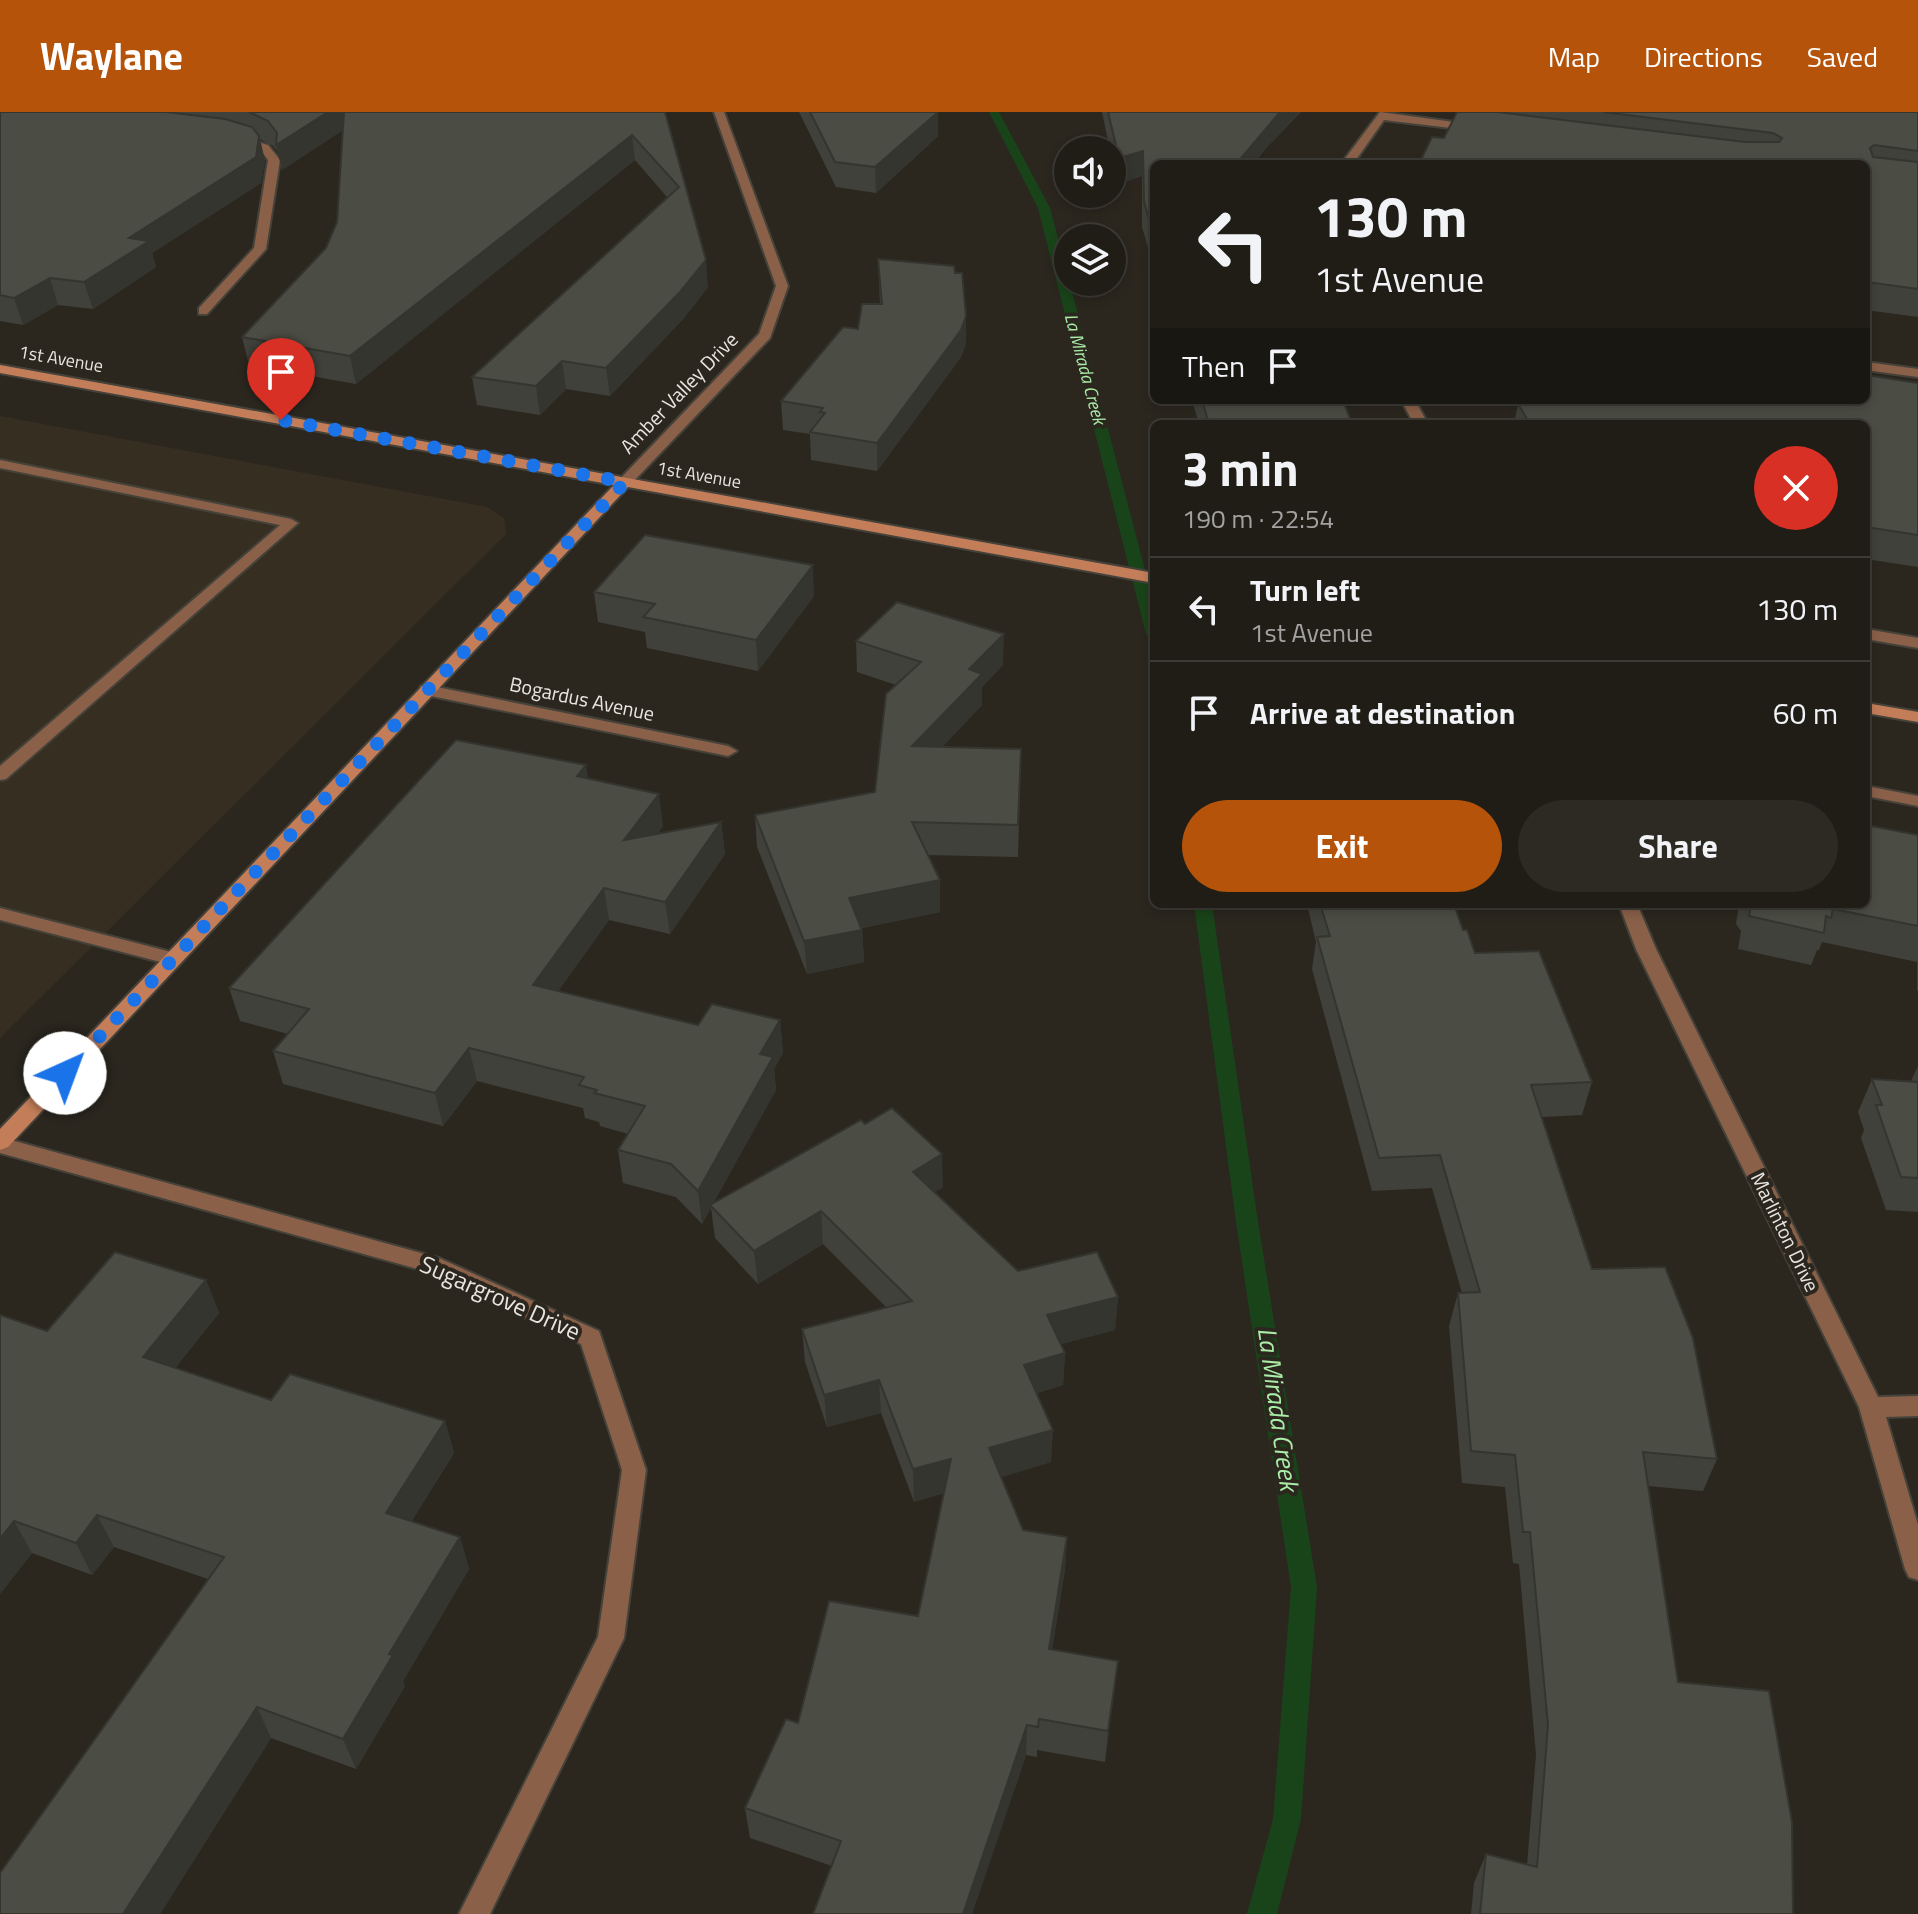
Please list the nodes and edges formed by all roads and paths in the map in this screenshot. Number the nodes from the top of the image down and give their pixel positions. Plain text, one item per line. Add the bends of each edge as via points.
1 (719, 112) edge
2 (1383, 114) edge
3 (1489, 130) edge
4 (218, 136) edge
5 (1350, 160) edge
6 (203, 311) dead end
7 (1870, 367) edge
8 (0, 369) edge
9 (1918, 373) edge
10 (0, 464) edge
11 (625, 482) junction
12 (1150, 577) edge
13 (1870, 635) edge
14 (1918, 643) edge
15 (427, 690) junction
16 (1870, 709) edge
17 (1918, 717) edge
18 (728, 751) dead end
19 (0, 775) edge
20 (1870, 792) edge
21 (1918, 801) edge
22 (1630, 908) edge
23 (0, 914) edge
24 (172, 959) junction
25 (0, 1144) edge
26 (1918, 1406) edge
27 (1871, 1407) junction
28 (1918, 1569) edge
29 (474, 1914) edge

1 - 11 street, Amber Valley Drive via 782,286 765,335
2 - 3 street
2 - 5 street
4 - 6 street via 264,147 274,160 260,249
7 - 9 street
8 - 11 main road, 1st Avenue
10 - 19 street via 291,523
11 - 12 main road, 1st Avenue
11 - 15 main road, Amber Valley Drive
13 - 14 street
15 - 18 street, Bogardus Avenue
15 - 24 main road, Amber Valley Drive
16 - 17 main road
20 - 21 street
22 - 27 street, Marlinton Drive
23 - 24 street
24 - 25 main road, Amber Valley Drive
25 - 29 street, Sugargrove Drive via 431,1264 591,1338 634,1470 611,1638
26 - 27 street
27 - 28 street, Marlinton Drive

